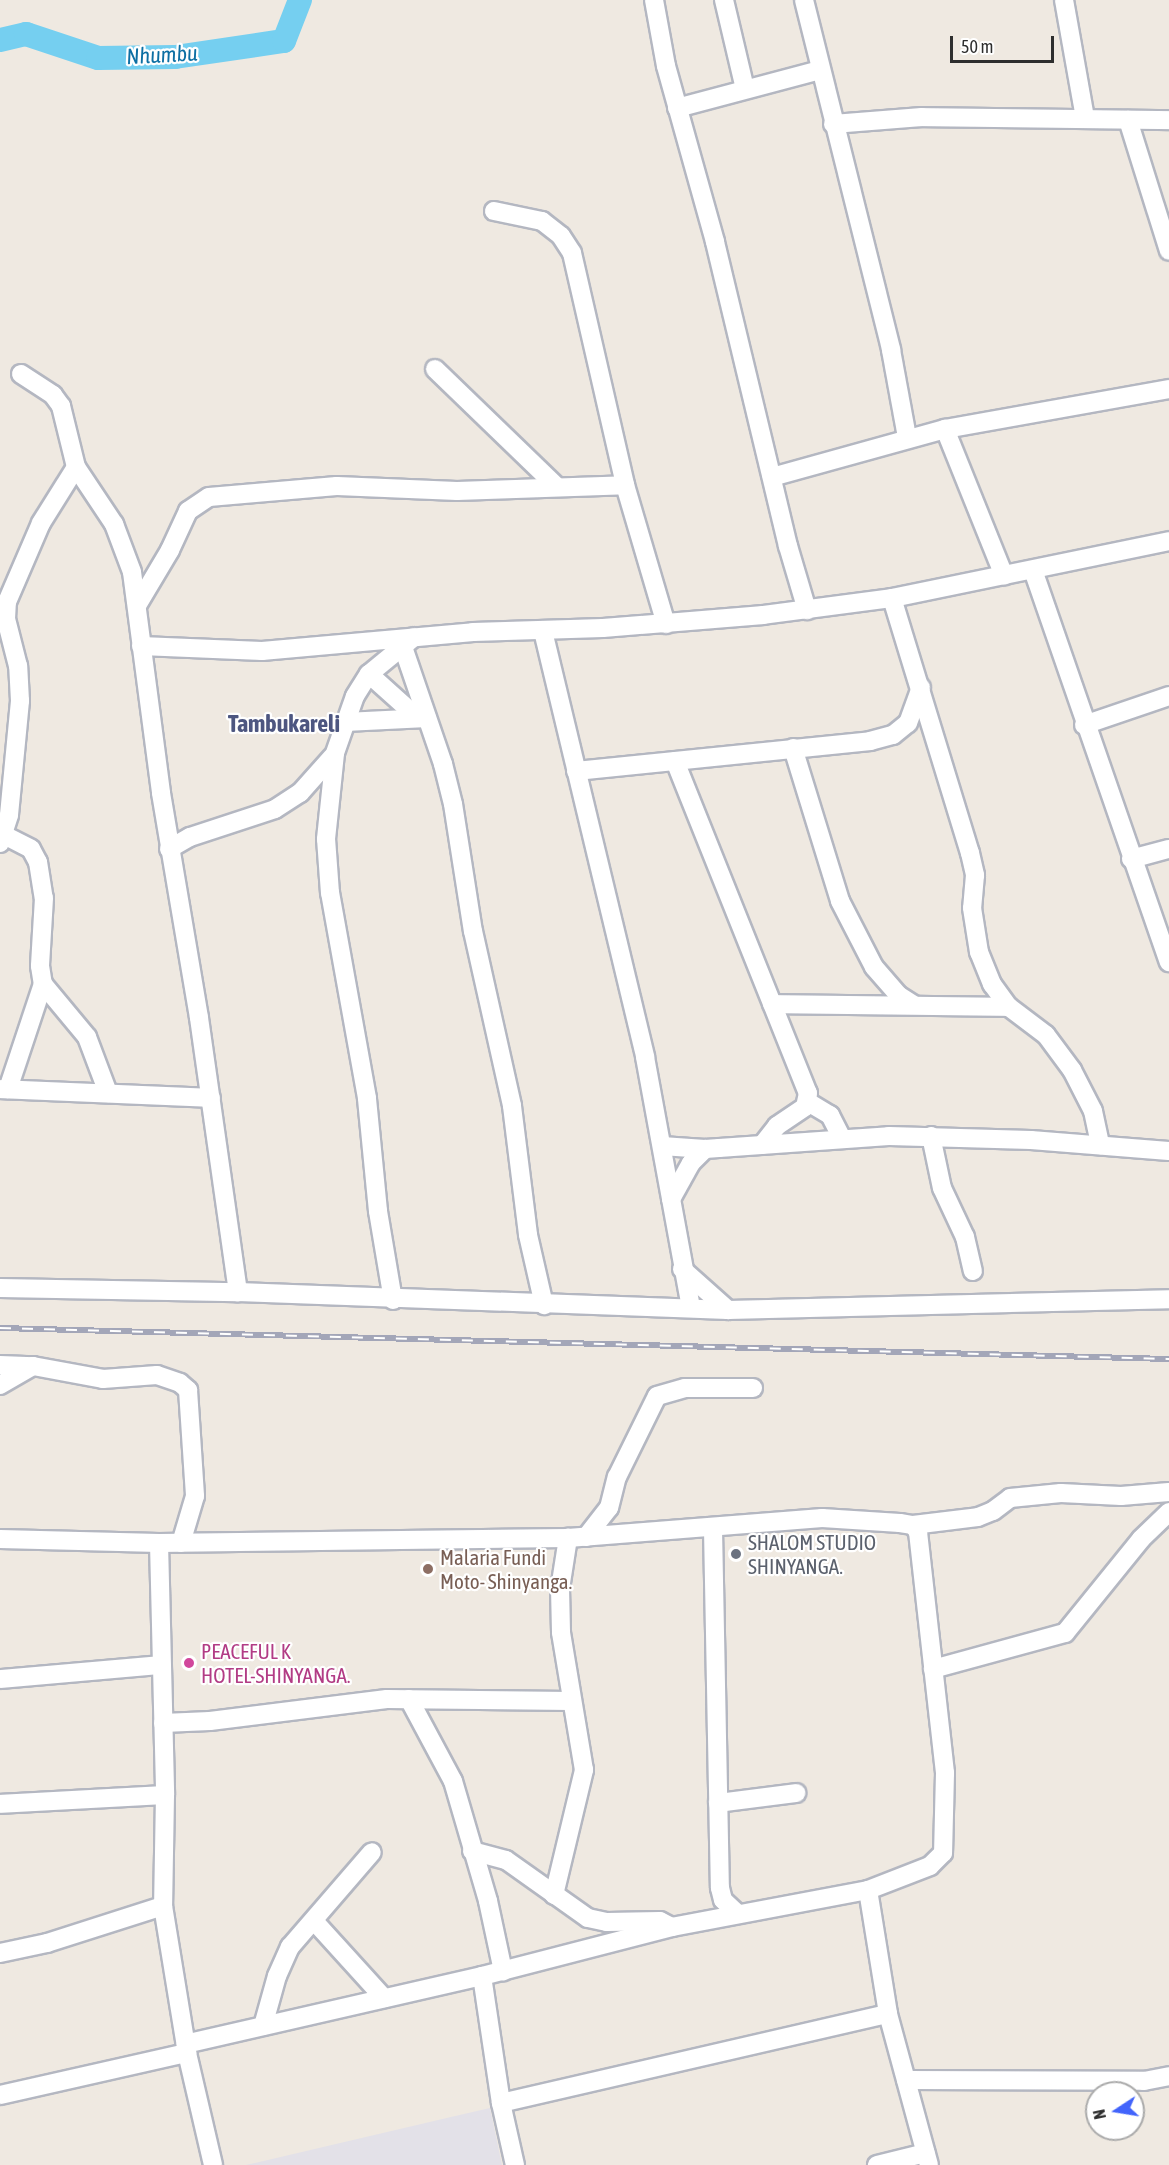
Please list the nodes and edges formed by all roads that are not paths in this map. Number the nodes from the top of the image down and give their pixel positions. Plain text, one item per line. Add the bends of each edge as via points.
1 (654, 0) edge
2 (724, 0) edge
3 (804, 0) edge
4 (1064, 0) edge
5 (820, 70) junction
6 (745, 89) junction
7 (677, 108) junction
8 (1085, 118) junction
9 (1128, 120) junction
10 (1169, 120) edge
11 (833, 124) junction
12 (494, 212) dead end
13 (1169, 251) edge
14 (435, 369) dead end
15 (21, 374) dead end
16 (1169, 389) edge
17 (945, 429) junction
18 (907, 437) junction
19 (76, 467) junction
20 (772, 477) junction
21 (625, 485) junction
22 (556, 486) junction
23 (1169, 541) edge
24 (1033, 570) junction
25 (1004, 576) junction
26 (891, 598) junction
27 (138, 604) junction
28 (807, 610) junction
29 (666, 624) junction
30 (543, 631) junction
31 (408, 642) junction
32 (141, 646) junction
33 (369, 674) junction
34 (921, 686) junction
35 (1169, 696) edge
36 (423, 718) junction
37 (345, 722) junction
38 (1084, 725) junction
39 (793, 748) junction
40 (334, 753) junction
41 (675, 760) junction
42 (576, 771) junction
43 (2, 839) edge
44 (170, 849) junction
45 (1169, 849) edge
46 (1131, 859) junction
47 (1169, 962) edge
48 (43, 984) junction
49 (772, 1004) junction
50 (914, 1005) junction
51 (1010, 1007) junction
52 (4, 1089) edge
53 (108, 1093) junction
54 (211, 1098) junction
55 (808, 1102) junction
56 (931, 1136) junction
57 (841, 1137) junction
58 (762, 1145) junction
59 (1100, 1145) junction
60 (662, 1146) junction
61 (705, 1149) junction
62 (1169, 1151) edge
63 (671, 1199) junction
64 (682, 1269) junction
65 (974, 1271) dead end
66 (0, 1288) edge
67 (238, 1292) junction
68 (1169, 1299) edge
69 (393, 1300) junction
70 (544, 1305) junction
71 (692, 1308) junction
72 (728, 1310) junction
73 (0, 1365) edge
74 (33, 1366) junction
75 (0, 1385) edge
76 (753, 1388) dead end
77 (1169, 1492) edge
78 (1169, 1512) edge
79 (913, 1525) junction
80 (712, 1529) junction
81 (586, 1537) junction
82 (568, 1538) junction
83 (0, 1539) edge
84 (159, 1543) junction
85 (181, 1543) junction
86 (161, 1665) junction
87 (933, 1669) junction
88 (0, 1679) edge
89 (410, 1699) junction
90 (571, 1701) junction
91 (163, 1723) junction
92 (796, 1793) dead end
93 (165, 1795) junction
94 (718, 1803) junction
95 (0, 1804) edge
96 (472, 1851) junction
97 (372, 1852) dead end
98 (868, 1890) junction
99 (554, 1895) junction
100 (163, 1906) junction
101 (737, 1913) junction
102 (315, 1922) junction
103 (672, 1927) junction
104 (0, 1953) edge
105 (503, 1971) junction
106 (482, 1976) junction
107 (384, 1998) junction
108 (888, 2014) junction
109 (263, 2026) junction
110 (186, 2048) junction
111 (1169, 2076) edge
112 (906, 2080) junction
113 (0, 2095) edge
114 (501, 2103) junction
115 (928, 2159) edge
116 (213, 2165) edge
117 (515, 2165) edge
118 (877, 2165) edge

1 - 7 street
2 - 6 street
3 - 5 street
4 - 8 street
5 - 6 street
5 - 11 street
6 - 7 street
7 - 20 street
8 - 9 street
8 - 11 street via 922,117
9 - 10 street
9 - 13 street
11 - 18 street via 891,350
12 - 21 street via 542,221 568,244
14 - 22 street
15 - 19 street via 53,395 61,406
16 - 17 street
17 - 18 street
17 - 25 street
18 - 20 street
19 - 27 street via 124,544
19 - 43 street via 41,523 7,602 6,620 18,666 20,701
20 - 28 street
21 - 22 street
21 - 29 street
22 - 27 street via 457,491 337,486 209,497 188,511
23 - 24 street
24 - 25 street
24 - 38 street
25 - 26 street
26 - 28 street
26 - 34 street
27 - 32 street
28 - 29 street
29 - 30 street
30 - 31 street
30 - 42 street
31 - 32 street via 262,651
31 - 33 street
31 - 36 street
32 - 44 street
33 - 36 street
33 - 37 street via 354,696
34 - 39 street via 908,723 893,735
34 - 51 street via 975,875 972,909 979,952 992,984
35 - 38 street
36 - 37 street
36 - 70 street via 456,823 473,931 512,1106 528,1234
37 - 40 street
38 - 46 street
39 - 41 street
39 - 50 street via 840,901 874,967 898,995
40 - 44 street via 300,793 275,809 190,837
40 - 69 street via 326,838 330,893 367,1098 378,1211
41 - 42 street
41 - 49 street
42 - 60 street via 624,961
43 - 48 street via 31,849 40,869
44 - 54 street
45 - 46 street
46 - 47 street
48 - 52 street
48 - 53 street via 87,1037
49 - 50 street
49 - 55 street via 806,1084
50 - 51 street
51 - 59 street via 1046,1035 1063,1055 1088,1098
52 - 53 street
53 - 54 street
54 - 67 street
55 - 57 street via 830,1115
55 - 58 street via 777,1126
56 - 57 street
56 - 59 street
56 - 65 street via 942,1188 962,1230
57 - 58 street
58 - 61 street
59 - 62 street
60 - 61 street
60 - 63 street
61 - 63 street via 691,1163
63 - 64 street
64 - 71 street
64 - 72 street
66 - 67 street
67 - 69 street
68 - 72 street
69 - 70 street
70 - 71 street
71 - 72 street
73 - 74 street
74 - 75 street
74 - 85 street via 103,1379 157,1375 188,1390 195,1496
76 - 81 street via 685,1388 657,1396 617,1477 609,1508
77 - 79 street via 1091,1496 1061,1493 1010,1498 978,1517
78 - 87 street via 1124,1559 1065,1633
79 - 80 street via 790,1519
79 - 87 street via 918,1532
80 - 81 street
80 - 94 street
81 - 82 street
82 - 85 street
82 - 90 street via 560,1590 564,1670
83 - 84 street
84 - 85 street
84 - 86 street
86 - 88 street
86 - 91 street
87 - 98 street via 945,1773 943,1853 930,1866
89 - 90 street
89 - 91 street via 368,1700 210,1721
89 - 96 street via 453,1781
90 - 99 street via 584,1770
91 - 93 street
92 - 94 street
93 - 95 street
93 - 100 street
94 - 101 street via 720,1888 723,1900
96 - 99 street via 506,1860
96 - 105 street
97 - 102 street
98 - 101 street
98 - 108 street
99 - 103 street via 588,1918 607,1922 660,1921
100 - 104 street via 47,1943
100 - 110 street
101 - 103 street
102 - 107 street
102 - 109 street via 285,1957
103 - 105 street
105 - 106 street
106 - 107 street
106 - 114 street
107 - 109 street
108 - 112 street
108 - 114 street
109 - 110 street
110 - 113 street
110 - 116 street
111 - 112 street via 1144,2081
112 - 115 street
114 - 117 street
115 - 118 street

